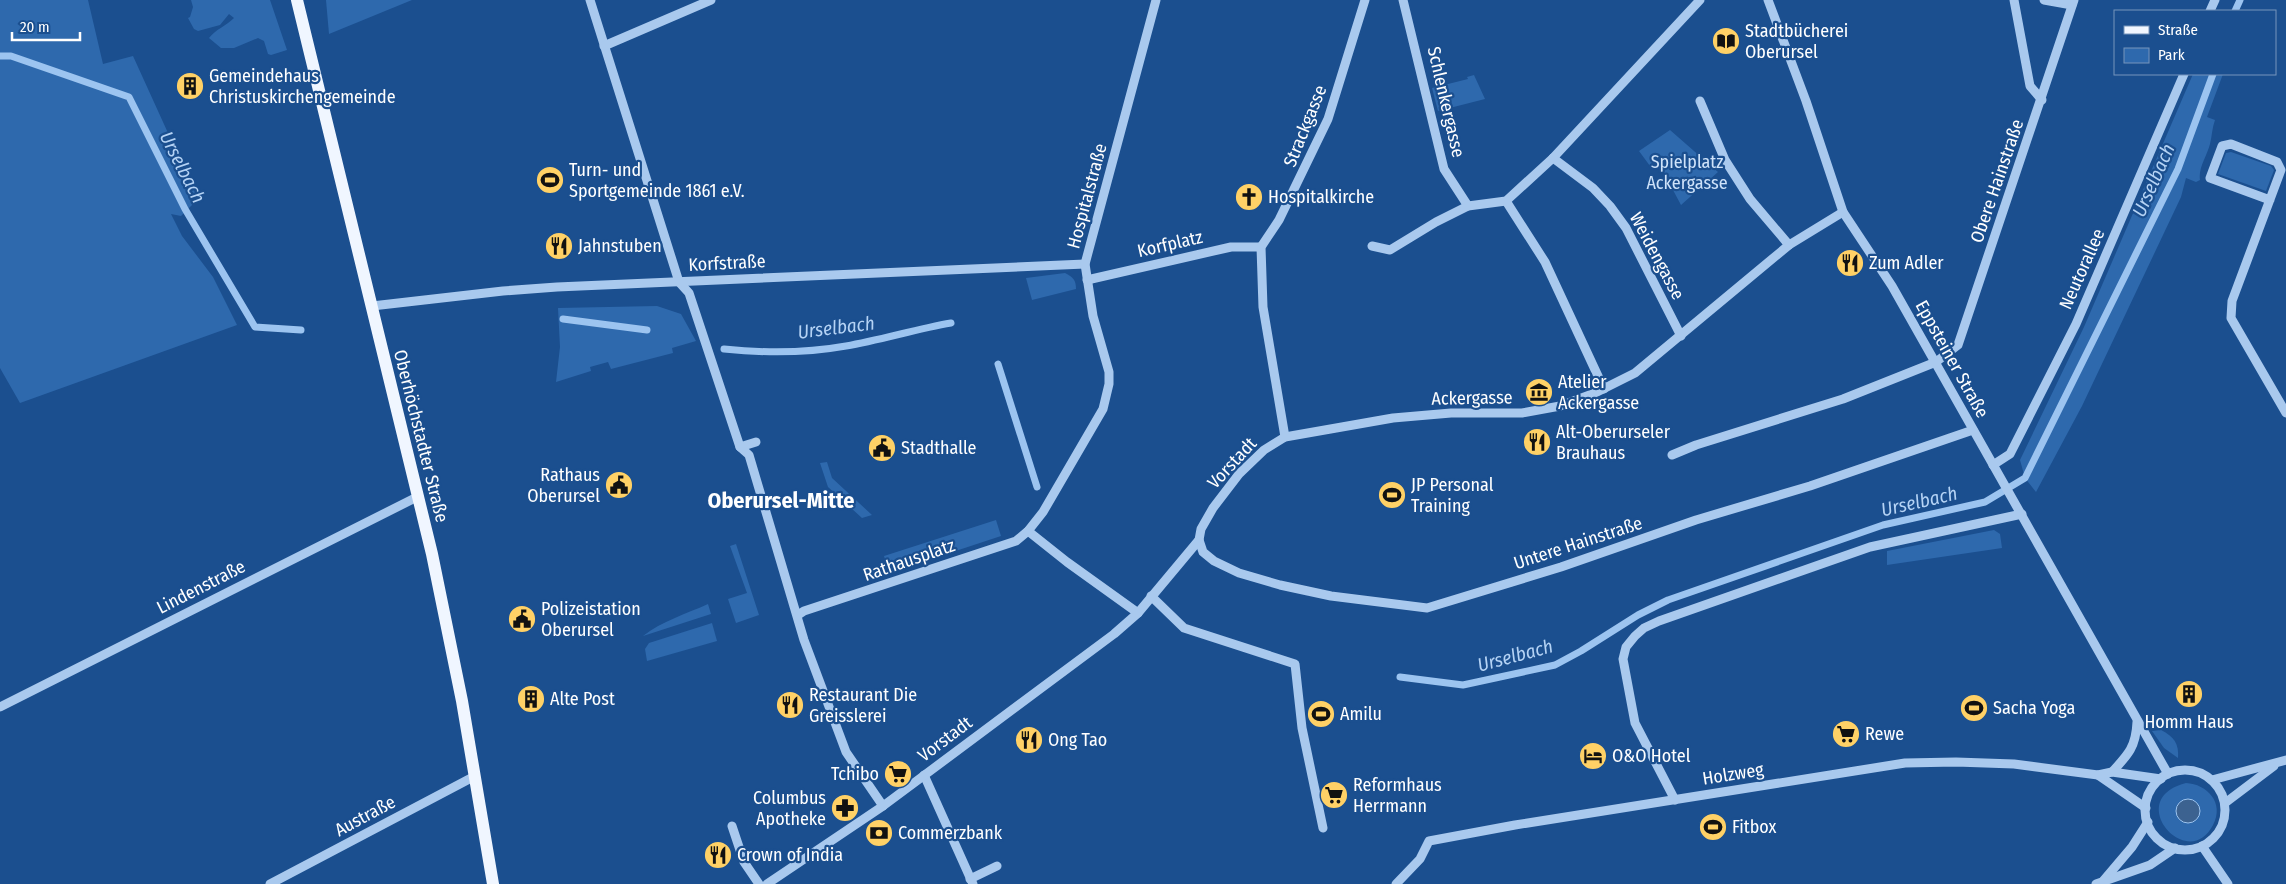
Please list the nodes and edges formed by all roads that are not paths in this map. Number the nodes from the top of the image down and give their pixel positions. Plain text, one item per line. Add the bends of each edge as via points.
1 (297, 0) edge
2 (590, 0) edge
3 (711, 0) edge
4 (1156, 0) edge
5 (1365, 0) edge
6 (1404, 0) edge
7 (1700, 0) edge
8 (1768, 0) edge
9 (2014, 0) edge
10 (2044, 0) edge
11 (2073, 2) edge
12 (604, 46) junction
13 (2184, 75) edge
14 (2042, 100) junction
15 (1700, 102) dead end
16 (1553, 158) junction
17 (2270, 200) junction
18 (1506, 201) junction
19 (1468, 206) junction
20 (1843, 212) junction
21 (1789, 245) junction
22 (1372, 246) dead end
23 (1261, 247) junction
24 (1085, 264) junction
25 (1087, 280) junction
26 (679, 282) junction
27 (372, 306) junction
28 (1681, 336) junction
29 (1936, 362) junction
30 (1604, 389) junction
31 (2286, 413) edge
32 (1973, 430) junction
33 (1285, 437) junction
34 (756, 442) dead end
35 (740, 447) junction
36 (1672, 455) dead end
37 (1993, 465) junction
38 (417, 497) junction
39 (2022, 514) junction
40 (1028, 531) junction
41 (1198, 540) junction
42 (1151, 596) junction
43 (1138, 613) junction
44 (798, 615) junction
45 (0, 707) edge
46 (2137, 722) junction
47 (2286, 760) edge
48 (2276, 764) junction
49 (2112, 772) junction
50 (924, 775) junction
51 (2098, 775) junction
52 (475, 776) junction
53 (2164, 776) junction
54 (2212, 780) junction
55 (1675, 800) junction
56 (2225, 803) junction
57 (883, 806) junction
58 (2146, 808) junction
59 (2148, 822) junction
60 (732, 826) dead end
61 (1323, 828) dead end
62 (2202, 846) junction
63 (2175, 848) junction
64 (997, 866) dead end
65 (972, 882) edge
66 (2100, 882) edge
67 (270, 884) edge
68 (493, 884) edge
69 (759, 884) edge
70 (767, 884) edge
71 (1396, 884) edge
72 (2228, 884) edge

1 - 27 main road, Oberhöchstadter Straße
2 - 12 street
3 - 12 street
4 - 24 street, Hospitalstraße
5 - 23 street, Strackgasse via 1328,119 1296,188
6 - 19 street, Schlenkergasse via 1444,169
7 - 16 street
8 - 20 street, Eppsteiner Straße
9 - 14 street via 2030,86
10 - 11 street
11 - 14 street, Obere Hainstraße
12 - 26 street
13 - 37 street, Neutorallee via 2076,324 2010,454
14 - 29 street, Obere Hainstraße via 1958,345
15 - 21 street via 1725,160 1750,199
16 - 18 street
16 - 28 street, Weidengasse via 1593,188 1626,228
17 - 17 street via 2281,170 2277,162 2231,144 2222,146 2210,178
17 - 31 street via 2232,301 2231,318
18 - 19 street
18 - 30 street via 1545,262
19 - 22 street via 1390,250
20 - 21 street, Ackergasse
20 - 29 street, Eppsteiner Straße via 1892,286
21 - 28 street, Ackergasse
23 - 25 street, Korfplatz via 1231,247
23 - 33 street via 1264,307
24 - 25 street, Hospitalstraße
24 - 26 street, Korfstraße
25 - 40 street, Hospitalstraße via 1109,384 1103,409 1043,512
26 - 27 street, Korfstraße via 503,291
26 - 35 street via 689,292
27 - 38 main road, Oberhöchstadter Straße
28 - 30 street, Ackergasse via 1635,373
29 - 32 street, Eppsteiner Straße
29 - 36 street, Obere Hainstraße via 1843,399 1696,444
30 - 33 street, Ackergasse via 1560,406 1522,413 1451,413 1393,418
32 - 37 street, Eppsteiner Straße
32 - 41 street, Untere Hainstraße via 1810,486 1427,608 1331,596 1272,582 1214,562 1203,552
33 - 41 street, Vorstadt via 1264,450 1239,474 1213,508
34 - 35 street
35 - 44 street via 748,455
37 - 39 street, Eppsteiner Straße
38 - 45 street, Lindenstraße
38 - 52 main road, Oberhöchstadter Straße via 440,593
39 - 46 street, Eppsteiner Straße
39 - 55 street via 1870,546 1644,628 1626,647 1623,659 1635,723
40 - 43 street
40 - 44 street, Rathausplatz via 1016,541
41 - 42 street, Vorstadt
42 - 43 street, Vorstadt
42 - 61 street via 1184,628 1295,664 1302,728
43 - 50 street, Vorstadt
44 - 57 street via 846,752
46 - 49 street via 2136,738 2126,757
46 - 53 street, Eppsteiner Straße
47 - 48 street
48 - 54 street
48 - 56 street
49 - 51 street, Holzweg
49 - 53 street, Holzweg
50 - 57 street, Vorstadt
50 - 65 street
51 - 55 street, Holzweg via 2014,764 1905,764
51 - 58 street, Holzweg
52 - 67 street, Austraße
52 - 68 main road, Oberhöchstadter Straße
53 - 54 street via 2177,771 2196,771
53 - 58 street via 2153,787
54 - 56 street
55 - 71 street, Holzweg via 1429,841 1420,859
56 - 62 street via 2221,828
57 - 70 street, Vorstadt
58 - 59 street
59 - 63 street via 2157,837
59 - 66 street via 2132,847
60 - 69 street via 744,862
62 - 63 street
62 - 72 street
63 - 66 street via 2150,865
64 - 65 street

